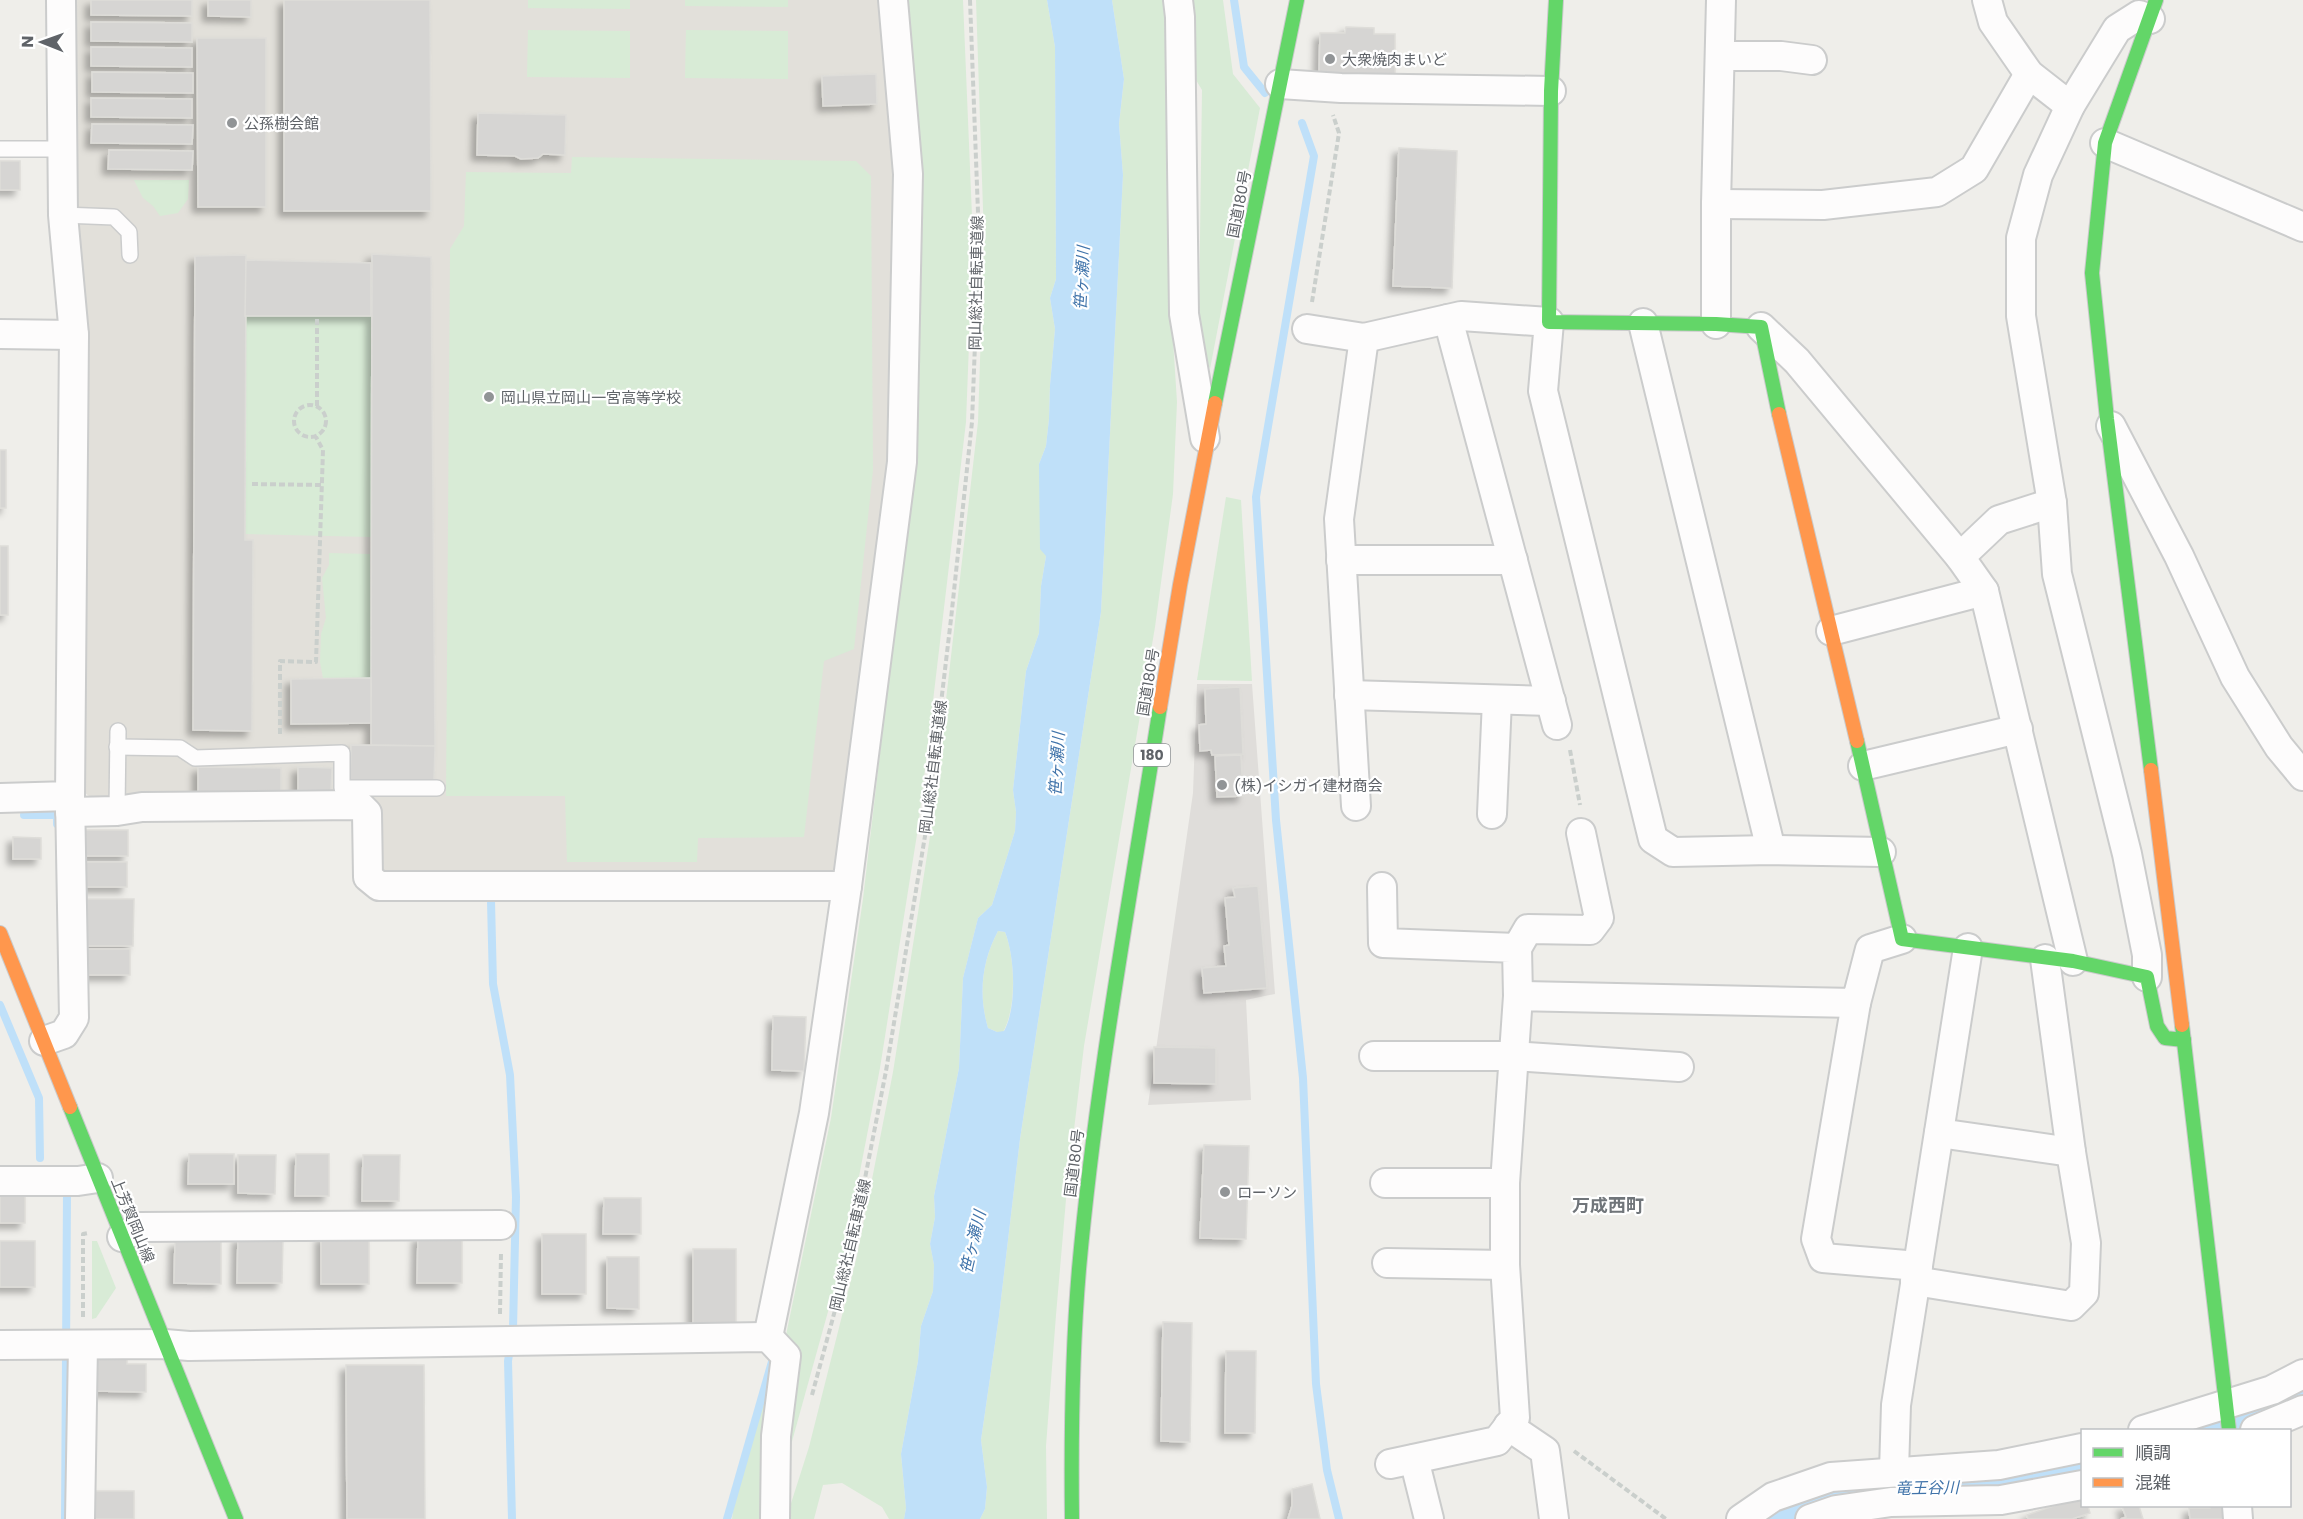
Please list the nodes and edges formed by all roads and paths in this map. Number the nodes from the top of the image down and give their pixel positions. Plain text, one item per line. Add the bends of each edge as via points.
1 (61, 0) edge
2 (893, 0) edge
3 (970, 0) edge
4 (1178, 0) edge
5 (1297, 0) edge
6 (1556, 0) edge
7 (1722, 0) edge
8 (1988, 0) edge
9 (2153, 9) edge
10 (1720, 56) junction
11 (1812, 60) dead end
12 (2030, 74) junction
13 (1280, 84) junction
14 (1326, 87) junction
15 (1551, 91) junction
16 (2070, 106) junction
17 (2105, 143) junction
18 (0, 149) edge
19 (63, 149) junction
20 (1716, 204) junction
21 (63, 215) junction
22 (2303, 227) edge
23 (130, 255) dead end
24 (317, 316) dead end
25 (1448, 319) junction
26 (1549, 322) junction
27 (1643, 323) junction
28 (1716, 324) junction
29 (1761, 327) junction
30 (1307, 329) joint
31 (0, 334) edge
32 (64, 334) junction
33 (1364, 338) junction
34 (317, 406) junction
35 (2107, 419) junction
36 (316, 436) junction
37 (1206, 446) junction
38 (252, 484) dead end
39 (321, 485) junction
40 (2052, 503) junction
41 (1960, 556) junction
42 (1341, 560) junction
43 (1512, 560) junction
44 (1984, 591) junction
45 (1832, 632) junction
46 (1349, 695) junction
47 (1497, 700) junction
48 (1554, 713) junction
49 (2018, 729) junction
50 (118, 731) dead end
51 (117, 747) junction
52 (280, 754) junction
53 (1863, 766) junction
54 (2303, 776) edge
55 (437, 788) dead end
56 (0, 798) edge
57 (64, 800) junction
58 (1356, 806) dead end
59 (117, 811) junction
60 (1492, 814) dead end
61 (1581, 832) joint
62 (1771, 850) junction
63 (1881, 852) junction
64 (847, 886) junction
65 (1382, 886) dead end
66 (0, 933) edge
67 (1902, 939) junction
68 (1517, 948) junction
69 (1968, 948) junction
70 (2059, 960) junction
71 (2147, 977) junction
72 (1518, 996) junction
73 (1856, 1003) junction
74 (2184, 1040) junction
75 (44, 1041) junction
76 (1374, 1056) dead end
77 (1512, 1056) junction
78 (1678, 1066) dead end
79 (1938, 1133) junction
80 (2071, 1152) junction
81 (98, 1178) junction
82 (0, 1181) edge
83 (1385, 1183) dead end
84 (1505, 1183) junction
85 (501, 1225) joint
86 (92, 1232) dead end
87 (122, 1237) junction
88 (1387, 1263) dead end
89 (1504, 1265) junction
90 (1917, 1274) junction
91 (507, 1341) junction
92 (73, 1344) junction
93 (165, 1344) junction
94 (775, 1344) junction
95 (0, 1345) edge
96 (2303, 1374) edge
97 (811, 1400) dead end
98 (2303, 1410) edge
99 (2228, 1416) edge
100 (2154, 1429) edge
101 (2260, 1429) edge
102 (1519, 1434) junction
103 (2081, 1448) edge
104 (1894, 1471) junction
105 (2081, 1485) edge
106 (80, 1519) edge
107 (236, 1519) edge
108 (775, 1519) edge
109 (1072, 1519) edge
110 (1429, 1519) edge
111 (1554, 1519) edge
112 (1666, 1519) edge
113 (1741, 1519) edge
114 (1810, 1519) edge

1 - 19 street
2 - 64 street via 908,174 902,462
3 - 97 path, 岡山総社自転車道線 via 979,240 972,422 951,619 926,830 886,1071 850,1255
4 - 37 street via 1184,314
5 - 13 main road, 国道180号 / 180
6 - 15 main road
7 - 10 street
8 - 12 street via 1993,22
9 - 16 street via 2117,29
9 - 17 main road
10 - 11 street
10 - 20 street
12 - 16 street
12 - 20 street via 1974,170 1937,192 1823,205
13 - 14 street
13 - 37 main road, 国道180号 / 180
14 - 15 street
14 - 30 path via 1339,133
15 - 26 main road
16 - 40 street via 2038,174 2021,238 2021,316
17 - 22 street
17 - 35 main road via 2092,273
18 - 19 lane
19 - 21 street
20 - 28 street
21 - 23 lane via 114,217 129,232
21 - 32 street
24 - 34 path
25 - 26 street via 1461,316
25 - 33 street
25 - 43 street
26 - 27 main road
26 - 62 street via 1543,391 1653,839 1673,852
27 - 28 main road
27 - 62 street
28 - 29 main road
29 - 41 street via 1797,361
29 - 45 main road
30 - 33 street
31 - 32 street
32 - 57 street
33 - 42 street via 1339,519
34 - 36 path via 325,413 326,424
34 - 36 path via 301,407 293,421 301,435
35 - 54 street via 2179,556 2235,677 2279,747
35 - 74 main road
36 - 39 path via 323,450
37 - 109 main road, 国道180号 / 180 via 1108,1030 1091,1158 1070,1443
38 - 39 path
39 - 52 path via 316,662 280,661
40 - 41 street via 1999,520
40 - 71 street via 2057,574 2127,854 2147,955
41 - 44 street
42 - 43 street
42 - 46 street
43 - 48 street
44 - 45 street
44 - 49 street
45 - 53 main road
46 - 47 street
46 - 58 street
47 - 48 street
47 - 60 street
48 - 61 path via 1569,739
49 - 53 street
49 - 70 street
50 - 51 lane
51 - 52 lane via 180,748 195,758
51 - 59 lane
52 - 55 lane via 342,753 342,788
53 - 63 main road
56 - 57 street
57 - 59 street
57 - 75 street via 74,1018 64,1034
59 - 64 street via 142,807 359,805 367,813 368,877 379,886
61 - 68 street via 1599,918 1590,930 1527,929
62 - 63 street
63 - 67 main road
64 - 94 street
65 - 68 street via 1383,943
66 - 75 main road, 上芳賀岡山線
67 - 69 main road
67 - 73 street via 1870,949
68 - 72 street
69 - 70 main road
69 - 79 street
70 - 71 main road
70 - 80 street
71 - 74 main road via 2157,1026 2165,1038
72 - 73 street
72 - 77 street
73 - 90 street via 1816,1239 1823,1258
74 - 99 main road
75 - 81 main road, 上芳賀岡山線
76 - 77 street
77 - 78 street
77 - 84 street
79 - 80 street
79 - 90 street
80 - 90 street via 2086,1243 2084,1293 2071,1306
81 - 82 street
81 - 87 main road, 上芳賀岡山線
83 - 84 street
84 - 89 street
85 - 87 street via 140,1227
85 - 91 path
86 - 92 path via 83,1234
87 - 93 main road, 上芳賀岡山線
88 - 89 street
89 - 102 street
90 - 104 street via 1896,1405
91 - 93 street
91 - 94 street
92 - 93 street
92 - 95 street
92 - 106 street
93 - 107 main road, 上芳賀岡山線
94 - 108 street
96 - 99 street
98 - 101 street
99 - 100 street
102 - 110 street via 1402,1461
102 - 111 street via 1545,1451
102 - 112 path via 1558,1439
103 - 104 street via 1999,1465
104 - 113 street via 1831,1477 1773,1497
105 - 114 street via 2001,1500 1891,1502 1836,1510

